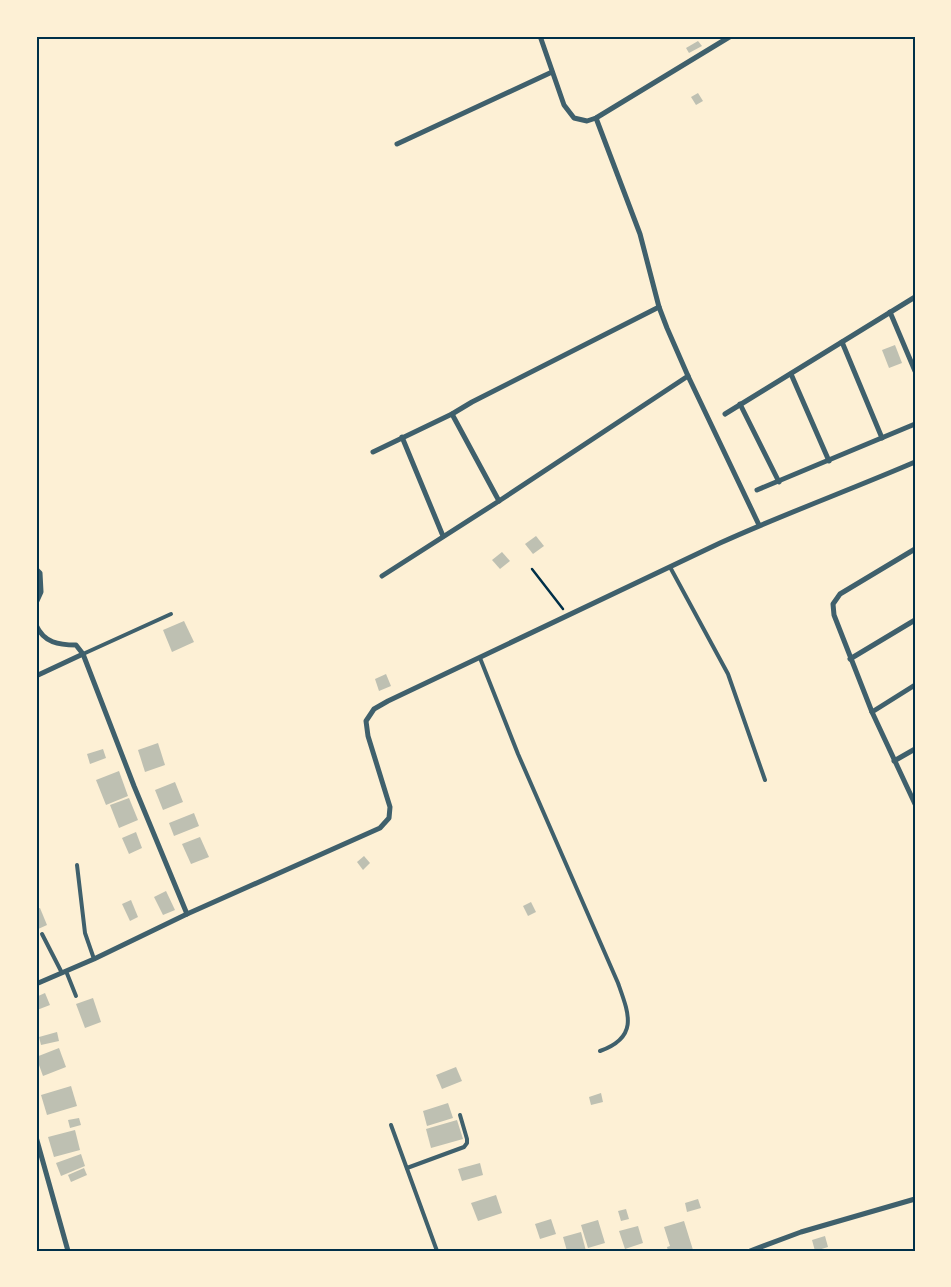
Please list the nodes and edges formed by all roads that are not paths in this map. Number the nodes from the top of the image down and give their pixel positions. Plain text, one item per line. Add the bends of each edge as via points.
1 (540, 36) edge
2 (731, 36) edge
3 (552, 72) junction
4 (596, 118) junction
5 (398, 144) dead end
6 (915, 297) edge
7 (659, 307) junction
8 (890, 312) junction
9 (842, 342) junction
10 (915, 371) edge
11 (791, 374) junction
12 (688, 376) junction
13 (740, 404) junction
14 (452, 414) junction
15 (724, 414) dead end
16 (915, 424) edge
17 (402, 437) junction
18 (882, 438) junction
19 (372, 452) dead end
20 (828, 460) junction
21 (915, 462) edge
22 (779, 482) junction
23 (757, 490) dead end
24 (499, 501) junction
25 (760, 525) junction
26 (443, 536) junction
27 (915, 549) edge
28 (670, 567) junction
29 (36, 569) edge
30 (382, 576) dead end
31 (36, 602) edge
32 (172, 614) dead end
33 (915, 620) edge
34 (36, 625) edge
35 (83, 654) junction
36 (480, 658) junction
37 (850, 659) junction
38 (36, 676) edge
39 (915, 686) edge
40 (872, 712) junction
41 (915, 749) edge
42 (894, 760) junction
43 (765, 780) dead end
44 (915, 804) edge
45 (77, 866) dead end
46 (187, 914) junction
47 (42, 934) dead end
48 (94, 959) junction
49 (64, 972) junction
50 (36, 984) edge
51 (76, 996) dead end
52 (600, 1051) dead end
53 (460, 1115) dead end
54 (392, 1125) dead end
55 (36, 1137) edge
56 (406, 1168) junction
57 (915, 1199) edge
58 (68, 1251) edge
59 (437, 1251) edge
60 (750, 1251) edge

1 - 3 street
2 - 4 street
3 - 4 street via 564,105 574,118 587,121
3 - 5 street
4 - 7 street via 640,234
6 - 8 street
7 - 12 street
7 - 14 street
8 - 9 street
8 - 10 street
9 - 11 street
9 - 18 street
11 - 13 street
11 - 20 street
12 - 24 street
12 - 25 street
13 - 15 street
13 - 22 street
14 - 17 street
14 - 24 street
16 - 18 street
17 - 19 street
17 - 26 street
18 - 20 street
20 - 22 street
21 - 25 street
22 - 23 street
24 - 26 street
25 - 28 street
26 - 30 street
27 - 37 street via 840,594 833,604
28 - 36 street
28 - 43 lane via 728,674
29 - 31 street via 40,572 41,592
32 - 35 lane
33 - 37 street
34 - 35 street via 48,641 76,645
35 - 38 street
35 - 46 street
36 - 46 street via 388,701 374,709 366,721 390,807 389,818 380,828
36 - 52 lane via 628,1012 627,1032 614,1046
37 - 40 street
39 - 40 street
40 - 42 street
41 - 42 street
42 - 44 street
45 - 48 lane via 84,933
46 - 48 street
47 - 49 lane
48 - 49 street
49 - 50 street
49 - 51 lane
53 - 56 lane via 467,1139 464,1147
54 - 56 lane
55 - 58 street
56 - 59 lane
57 - 60 street via 801,1232

